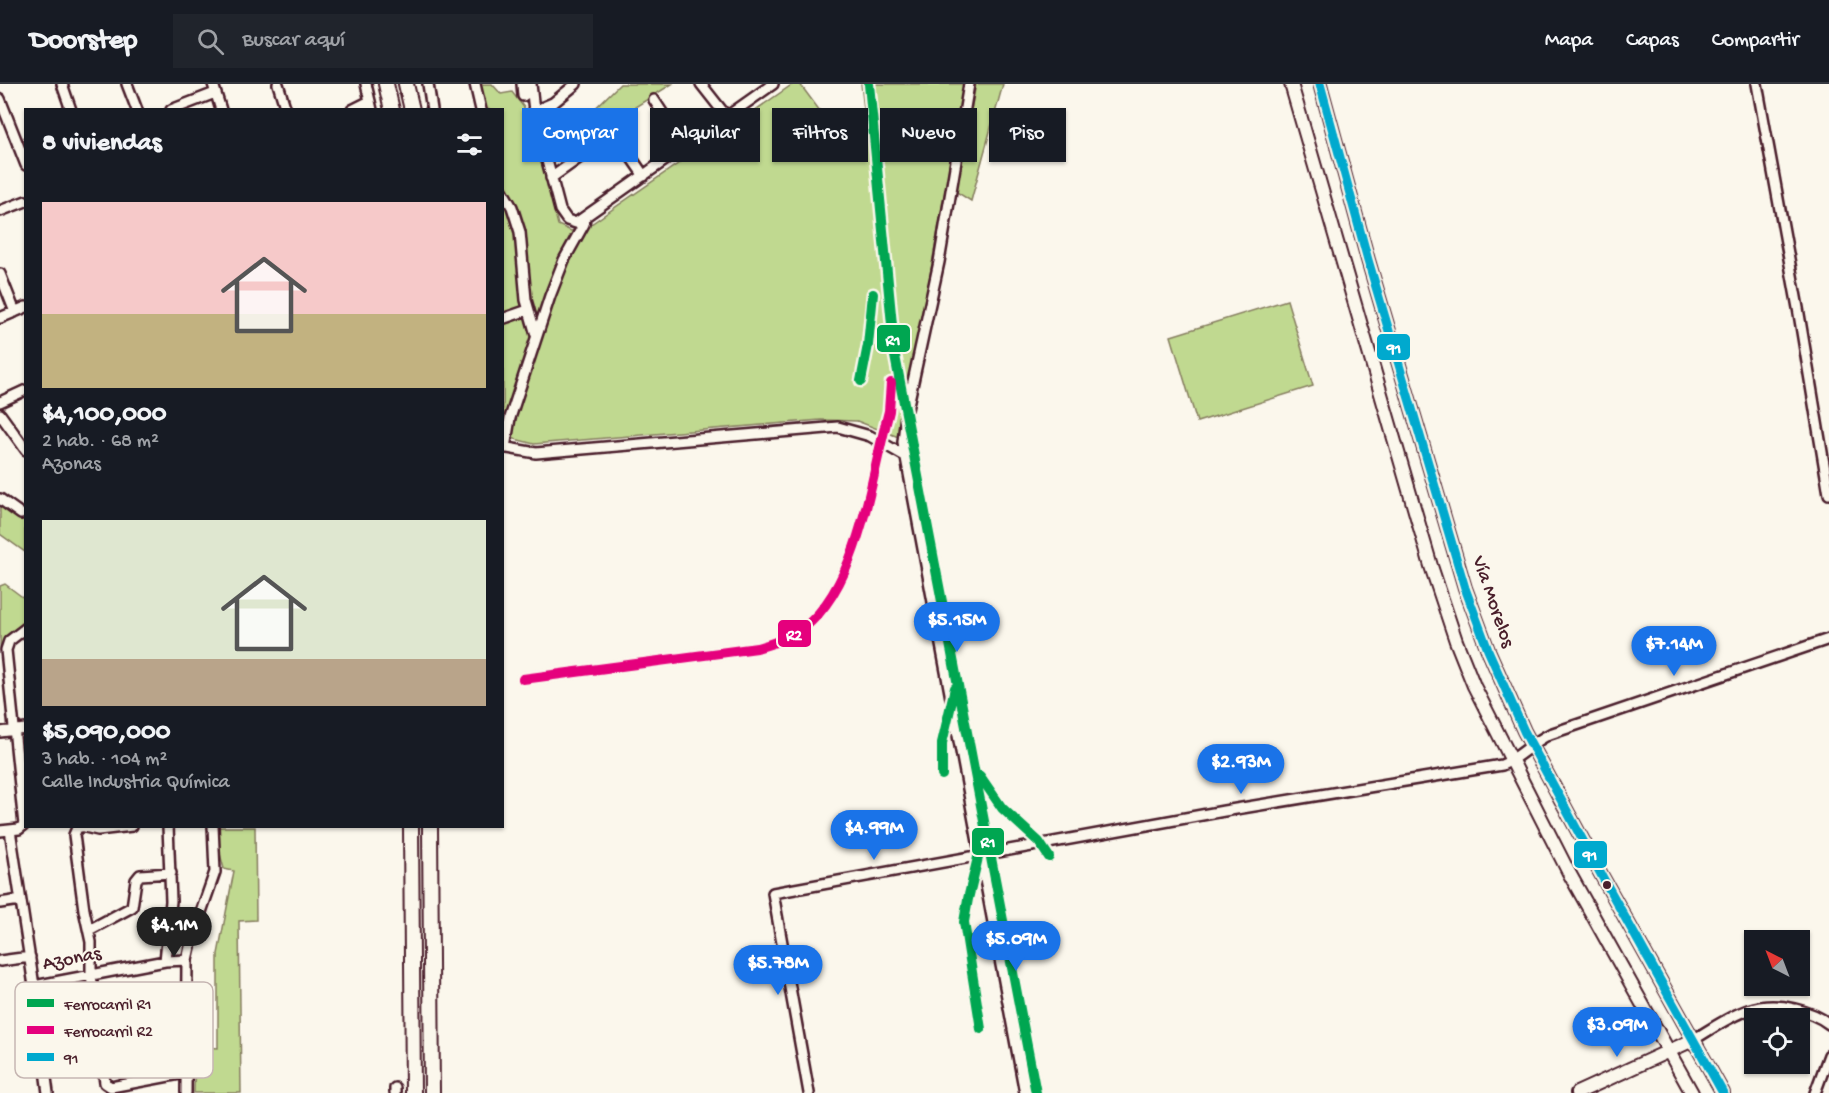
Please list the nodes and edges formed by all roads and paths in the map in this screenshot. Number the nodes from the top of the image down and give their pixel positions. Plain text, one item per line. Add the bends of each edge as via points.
1 (63, 84) edge
2 (127, 84) edge
3 (278, 84) edge
4 (366, 84) edge
5 (386, 84) edge
6 (406, 84) edge
7 (428, 84) edge
8 (475, 84) edge
9 (522, 84) edge
10 (530, 84) edge
11 (576, 84) edge
12 (701, 84) edge
13 (969, 84) edge
14 (1291, 84) edge
15 (1320, 84) edge
16 (1756, 84) edge
17 (768, 85) edge
18 (214, 88) edge
19 (0, 99) edge
20 (654, 100) dead end
21 (371, 105) edge
22 (70, 108) edge
23 (136, 108) edge
24 (175, 108) edge
25 (220, 108) edge
26 (285, 108) edge
27 (392, 108) edge
28 (412, 108) edge
29 (432, 108) edge
30 (481, 108) edge
31 (534, 108) edge
32 (542, 108) edge
33 (659, 108) edge
34 (720, 108) edge
35 (739, 108) edge
36 (24, 160) edge
37 (547, 162) edge
38 (573, 162) edge
39 (634, 162) edge
40 (664, 162) edge
41 (644, 176) junction
42 (551, 178) junction
43 (504, 193) edge
44 (24, 202) edge
45 (0, 211) edge
46 (585, 218) junction
47 (0, 274) edge
48 (24, 308) edge
49 (528, 310) junction
50 (15, 312) junction
51 (0, 318) edge
52 (504, 318) edge
53 (536, 335) junction
54 (24, 391) edge
55 (0, 402) edge
56 (0, 414) edge
57 (24, 447) edge
58 (504, 448) edge
59 (905, 456) junction
60 (1829, 494) edge
61 (0, 499) edge
62 (21, 514) dead end
63 (24, 630) edge
64 (1829, 639) edge
65 (24, 729) edge
66 (14, 731) junction
67 (0, 732) edge
68 (1532, 743) junction
69 (1512, 759) junction
70 (77, 828) edge
71 (89, 828) edge
72 (115, 828) edge
73 (168, 828) edge
74 (213, 828) edge
75 (411, 828) edge
76 (430, 828) edge
77 (5, 831) edge
78 (981, 855) junction
79 (171, 873) junction
80 (20, 900) junction
81 (0, 903) edge
82 (88, 930) junction
83 (30, 957) junction
84 (187, 960) junction
85 (0, 961) edge
86 (165, 961) junction
87 (91, 975) junction
88 (33, 982) edge
89 (55, 982) edge
90 (92, 982) edge
91 (187, 982) edge
92 (1829, 1024) edge
93 (1693, 1040) junction
94 (1670, 1051) junction
95 (1829, 1055) edge
96 (46, 1078) edge
97 (105, 1078) edge
98 (159, 1078) edge
99 (48, 1093) edge
100 (414, 1093) edge
101 (432, 1093) edge
102 (809, 1093) edge
103 (1025, 1093) edge
104 (1577, 1093) edge
105 (1692, 1093) edge
106 (1723, 1093) edge
107 (1815, 1093) edge

1 - 22 street
2 - 23 street
3 - 26 street
4 - 21 street
5 - 27 highway
6 - 28 highway
7 - 29 street
8 - 30 street
9 - 10 street via 523,96
10 - 31 street
11 - 32 street via 553,104
12 - 34 street
13 - 59 street via 949,211 903,431
14 - 69 main road via 1449,622 1470,680
15 - 68 main road, Vía Morelos via 1472,610
16 - 60 street
17 - 35 street
18 - 24 street
18 - 25 street
19 - 36 street
20 - 33 street
37 - 42 street
38 - 42 street
39 - 41 street
40 - 41 street
41 - 46 street
42 - 46 street via 567,220 576,223
43 - 49 street via 520,232
44 - 45 street
46 - 53 street via 564,260
47 - 50 street
48 - 50 street
49 - 52 street
49 - 53 street
50 - 51 street
53 - 58 street
54 - 55 street
56 - 57 street
58 - 59 street via 536,453 838,427 870,436
59 - 78 street
61 - 62 street
63 - 66 street via 6,646
64 - 68 street
65 - 66 street
66 - 67 street
66 - 77 street via 24,824
68 - 69 street
68 - 93 main road, Vía Morelos
69 - 78 street via 1502,765
69 - 94 main road via 1568,871
70 - 82 street via 74,835
71 - 72 street
73 - 79 street
74 - 84 street via 215,872
75 - 100 highway
76 - 101 highway
77 - 80 street
78 - 102 street via 773,893
78 - 103 street
79 - 82 street via 140,875 132,907
79 - 86 street
80 - 81 street
80 - 83 street
82 - 87 street
83 - 85 street
83 - 88 street
84 - 86 street, Azonas
84 - 91 street
86 - 87 street, Azonas
87 - 89 street, Azonas
87 - 90 street
92 - 93 street via 1814,1015 1775,1005 1731,1016
93 - 94 main road
93 - 106 main road, Vía Morelos
94 - 104 main road
94 - 105 main road
95 - 107 street
96 - 99 street
97 - 98 street via 106,1086 111,1087

